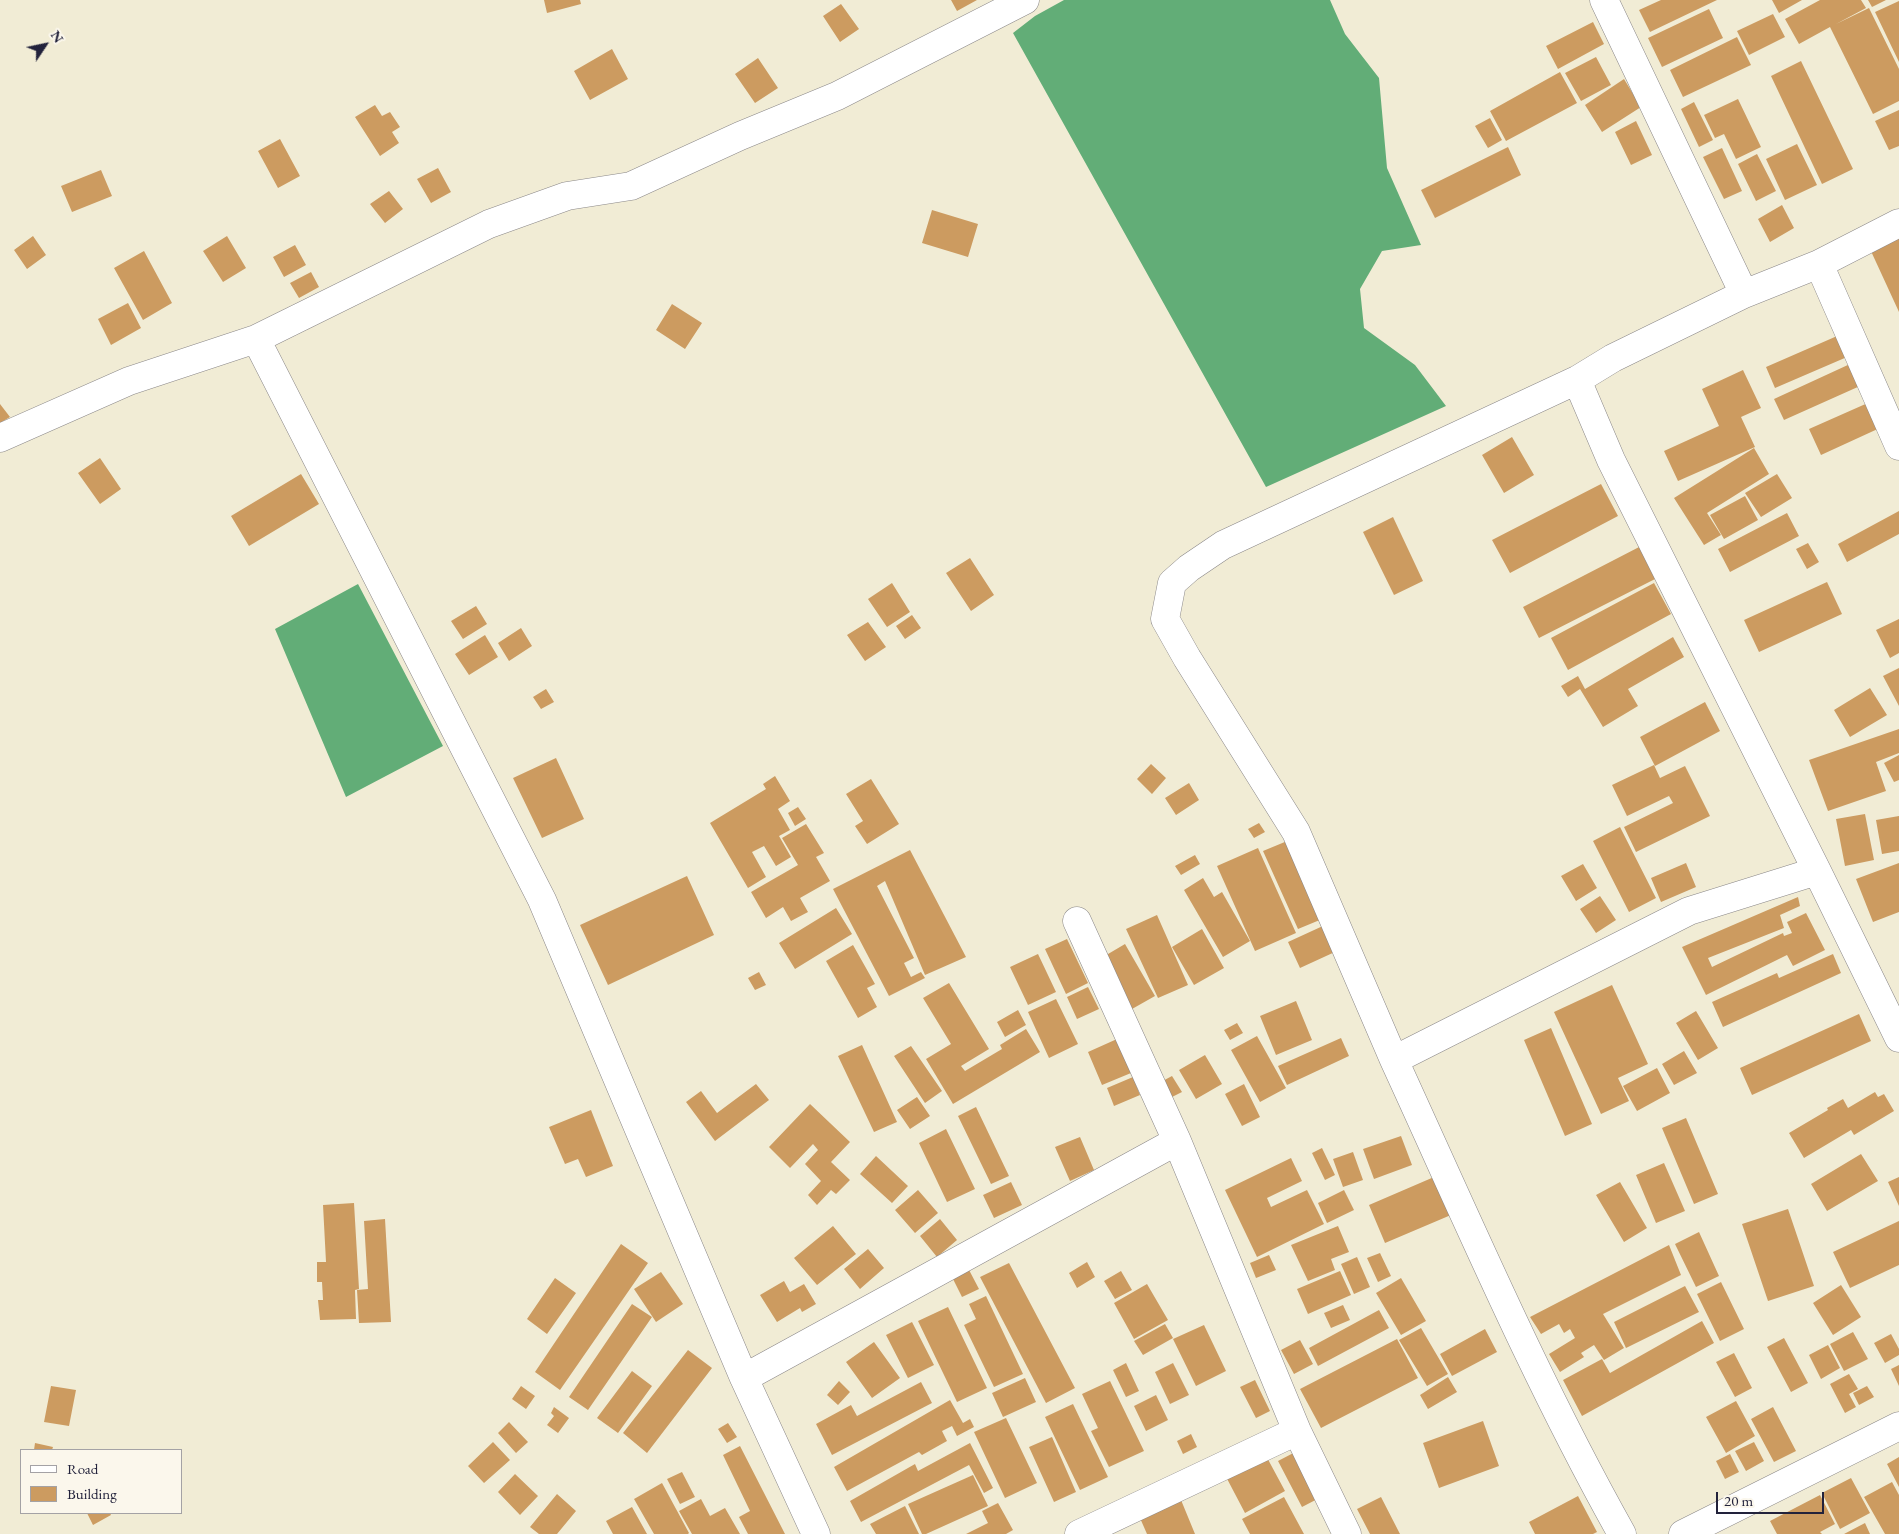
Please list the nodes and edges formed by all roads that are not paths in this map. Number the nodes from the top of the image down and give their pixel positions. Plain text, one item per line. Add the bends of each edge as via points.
1 (1025, 0) edge
2 (1604, 0) edge
3 (1899, 223) edge
4 (1819, 264) junction
5 (1744, 294) junction
6 (256, 339) junction
7 (1577, 380) junction
8 (0, 438) edge
9 (1899, 446) edge
10 (1818, 871) junction
11 (1077, 921) dead end
12 (1899, 1038) edge
13 (1394, 1060) junction
14 (1177, 1141) junction
15 (744, 1378) junction
16 (1899, 1426) edge
17 (1298, 1431) junction
18 (816, 1534) edge
19 (1079, 1534) edge
20 (1346, 1534) edge
21 (1622, 1534) edge
22 (1683, 1534) edge

1 - 6 street via 837,96 631,186 567,196 489,224
2 - 5 street
3 - 4 street
4 - 5 street
4 - 9 street
5 - 7 street via 1613,358
6 - 8 street via 129,381
6 - 15 street via 542,900
7 - 10 street via 1611,460
7 - 13 street via 1223,545 1172,583 1165,619 1296,832
10 - 12 street
10 - 13 street via 1689,911
11 - 14 street
13 - 21 street via 1530,1356
14 - 15 street
14 - 17 street
15 - 18 street
16 - 22 street
17 - 19 street
17 - 20 street

